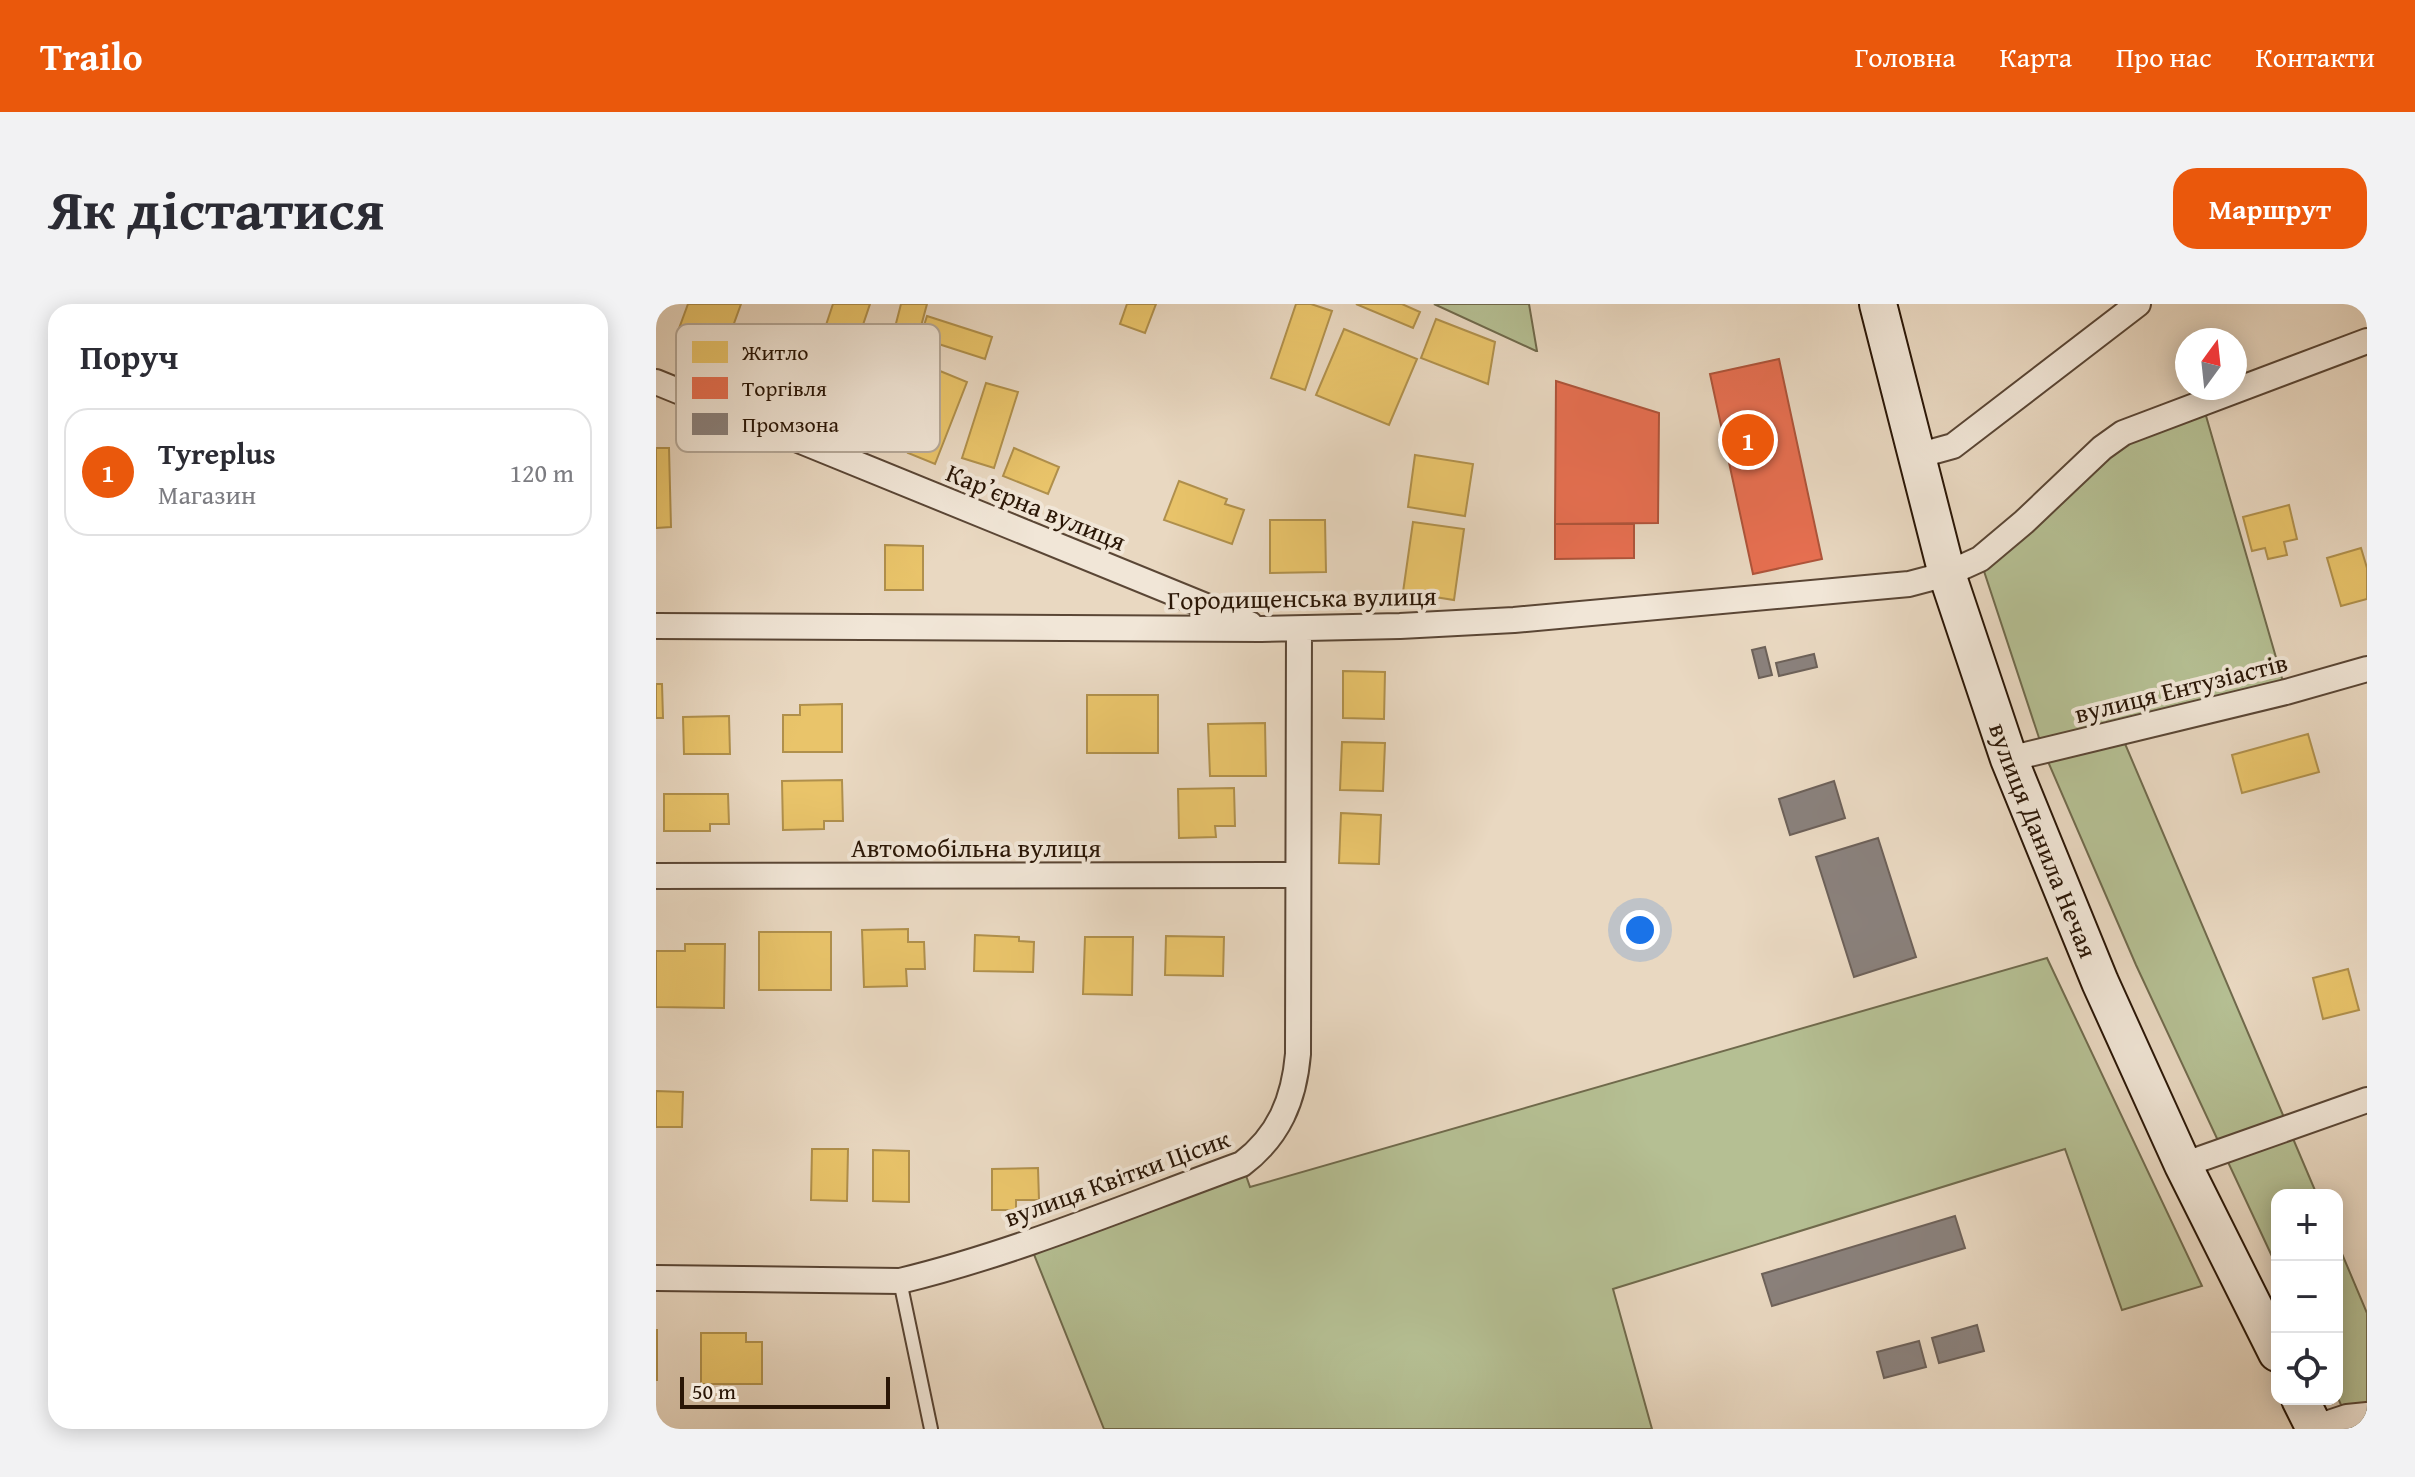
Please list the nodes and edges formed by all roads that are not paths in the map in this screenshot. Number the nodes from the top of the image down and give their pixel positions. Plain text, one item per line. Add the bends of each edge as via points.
1 (1878, 304) edge
2 (2138, 304) edge
3 (2367, 341) edge
4 (656, 382) edge
5 (676, 390) edge
6 (827, 452) edge
7 (1917, 456) junction
8 (1947, 574) junction
9 (656, 626) edge
10 (1261, 629) junction
11 (1299, 629) junction
12 (2367, 669) edge
13 (2009, 759) junction
14 (1297, 875) junction
15 (656, 876) edge
16 (2367, 1100) edge
17 (2183, 1165) junction
18 (656, 1278) edge
19 (900, 1281) junction
20 (2271, 1341) edge
21 (2367, 1415) edge
22 (2310, 1419) edge
23 (931, 1429) edge

1 - 7 main road, вулиця Данила Нечая
2 - 7 street via 1953,446
3 - 8 street, Городищенська вулиця via 2123,433 1980,559
4 - 5 street, Карʼєрна вулиця
6 - 10 street, Карʼєрна вулиця
7 - 8 main road, вулиця Данила Нечая
8 - 11 street, Городищенська вулиця via 1909,584 1514,620
8 - 13 main road, вулиця Данила Нечая
9 - 10 street, Городищенська вулиця
10 - 11 street, Городищенська вулиця
11 - 14 street, вулиця Квітки Цісик
12 - 13 street, вулиця Ентузіастів
13 - 17 main road, вулиця Данила Нечая via 2100,982
14 - 15 street, Автомобільна вулиця
14 - 19 street, вулиця Квітки Цісик via 1297,1074 1285,1114 1259,1151 1242,1164 1072,1226
16 - 17 street
17 - 20 main road, вулиця Данила Нечая
18 - 19 street, вулиця Квітки Цісик
19 - 23 lane
21 - 22 street

